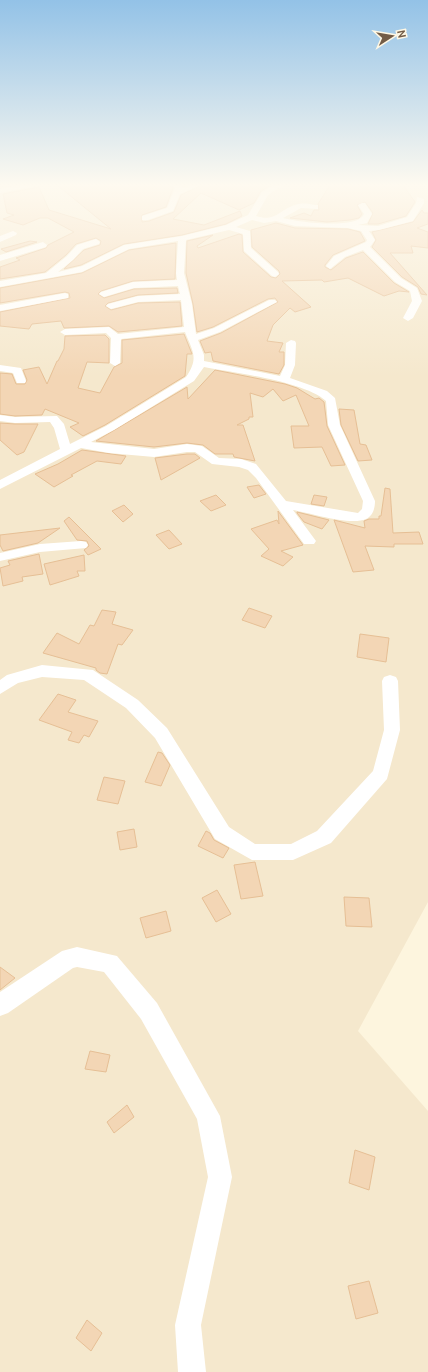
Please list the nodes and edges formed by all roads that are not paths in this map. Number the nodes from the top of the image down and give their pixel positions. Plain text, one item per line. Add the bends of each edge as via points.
1 (28, 249) edge
2 (78, 249) edge
3 (118, 249) edge
4 (182, 249) edge
5 (247, 249) edge
6 (359, 249) edge
7 (367, 249) edge
8 (0, 258) edge
9 (330, 266) dead end
10 (168, 274) dead end
11 (275, 274) dead end
12 (47, 275) junction
13 (181, 278) junction
14 (0, 284) edge
15 (104, 294) dead end
16 (65, 296) dead end
17 (186, 297) junction
18 (272, 302) dead end
19 (111, 306) dead end
20 (0, 308) edge
21 (408, 318) dead end
22 (65, 332) dead end
23 (191, 333) junction
24 (116, 337) junction
25 (291, 343) dead end
26 (114, 363) dead end
27 (199, 363) junction
28 (0, 368) edge
29 (284, 380) junction
30 (21, 381) dead end
31 (0, 418) edge
32 (80, 444) junction
33 (66, 450) junction
34 (0, 485) edge
35 (281, 504) junction
36 (309, 541) dead end
37 (81, 545) dead end
38 (0, 557) edge
39 (390, 681) dead end
40 (0, 688) edge
41 (0, 1005) edge
42 (192, 1372) edge

1 - 8 street
2 - 12 street
3 - 12 street via 80,270
4 - 13 street
5 - 11 street
6 - 9 street via 337,257 332,260
7 - 21 street via 398,280 414,290 417,300
10 - 13 street
12 - 14 street
13 - 15 street via 133,285
13 - 17 street
16 - 20 street
17 - 19 street via 138,299
17 - 23 street
18 - 23 street via 217,330
22 - 24 street via 104,329
23 - 24 street
23 - 27 street via 199,355
24 - 26 street
25 - 29 street via 290,365
27 - 29 street
27 - 32 street via 196,373 190,379
28 - 30 street via 17,370
29 - 35 street via 323,393 331,400 334,425 369,501 368,510 363,516 356,518
31 - 33 street via 53,418 59,424
32 - 33 street
32 - 35 street via 154,453 187,448 198,450 216,461 242,463 252,467
33 - 34 street
35 - 36 street
37 - 38 street via 40,548
39 - 40 street via 392,730 381,774 324,837 293,852 252,852 222,833 161,733 132,704 86,674 42,671 13,679
41 - 42 street via 69,958 110,963 149,1010 208,1116 220,1177 188,1325

